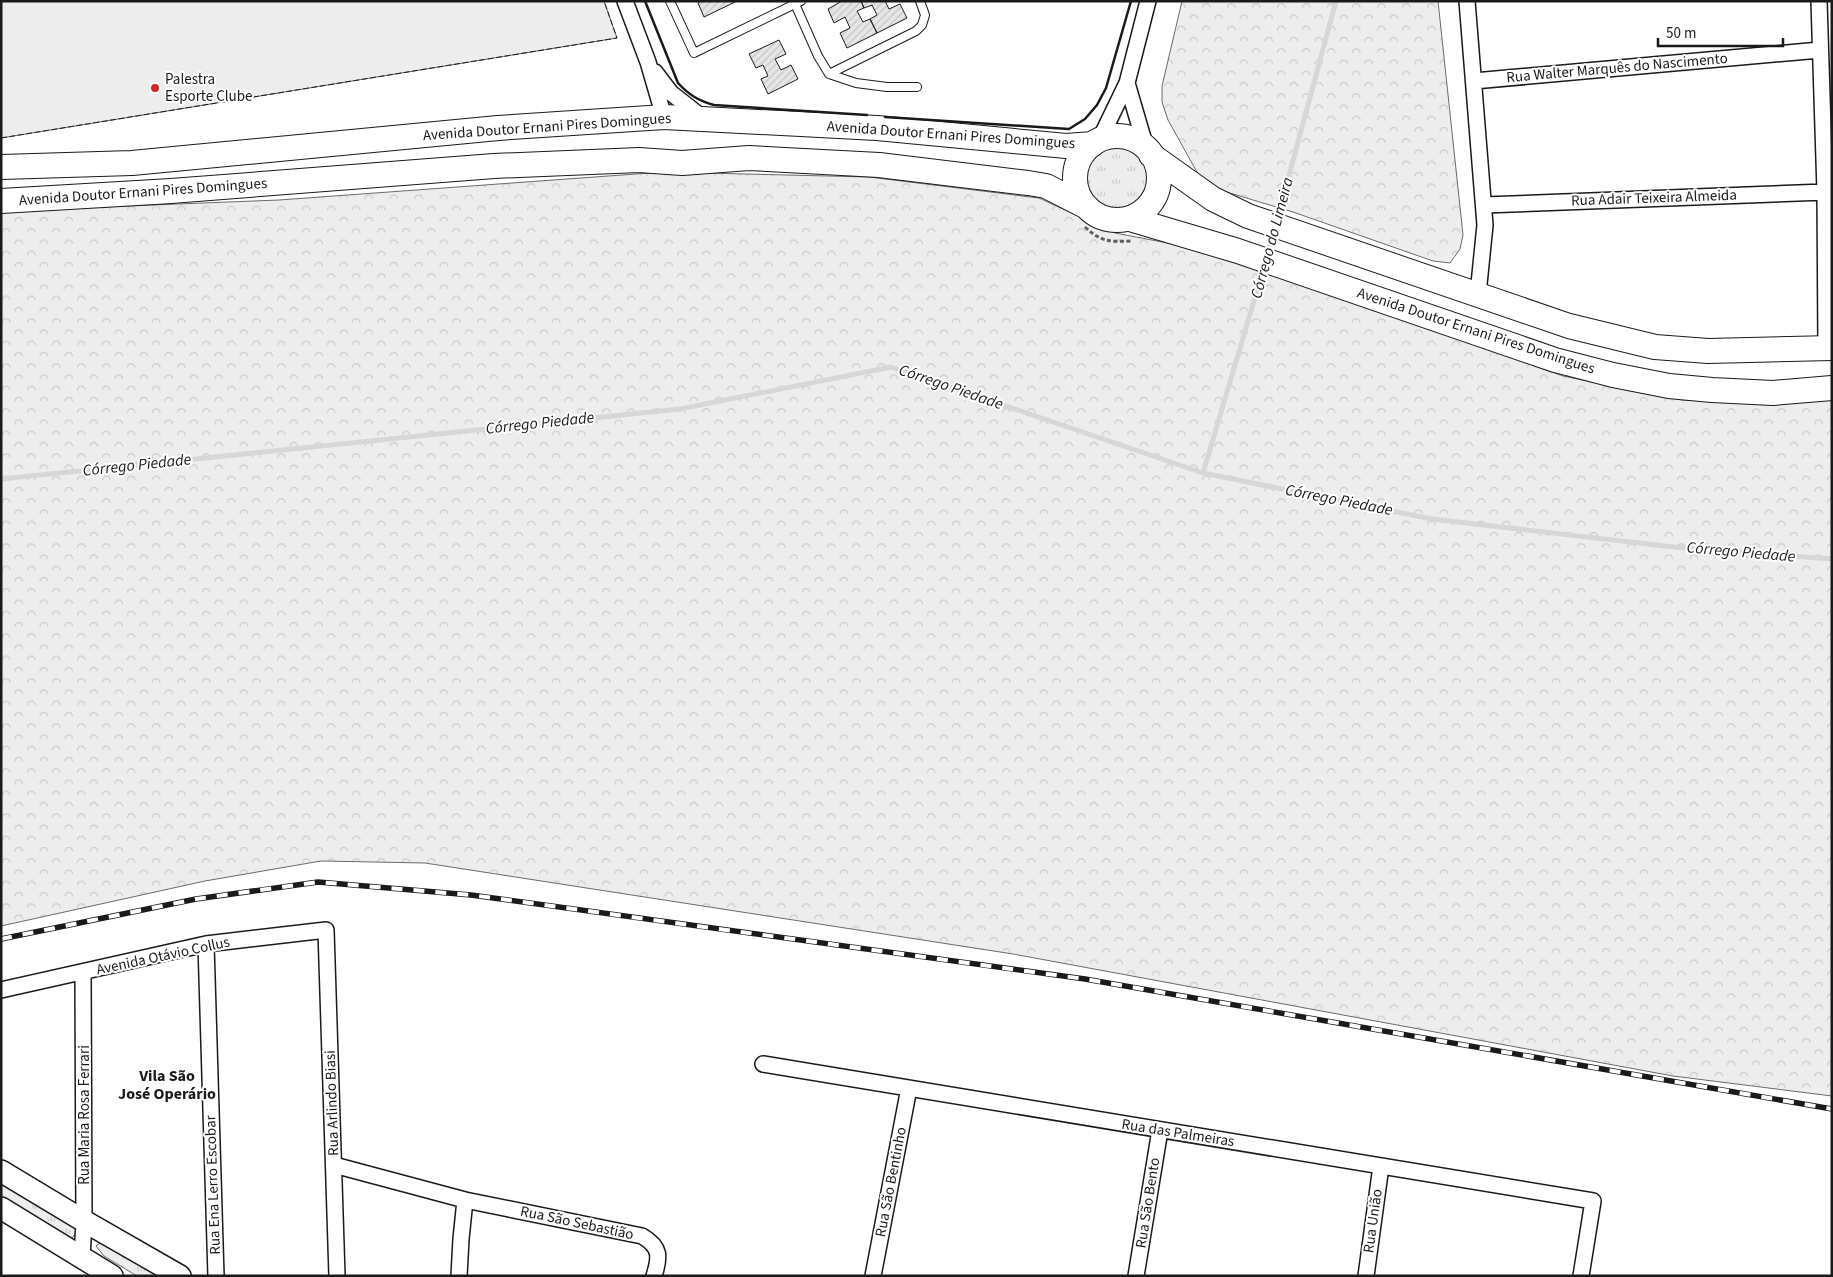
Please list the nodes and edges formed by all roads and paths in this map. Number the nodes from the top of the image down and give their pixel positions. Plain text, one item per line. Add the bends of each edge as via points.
1 (626, 1) edge
2 (670, 1) edge
3 (920, 1) edge
4 (1148, 1) edge
5 (1466, 1) edge
6 (1819, 1) edge
7 (798, 3) edge
8 (1820, 50) junction
9 (648, 62) junction
10 (830, 74) junction
11 (1474, 81) junction
12 (1127, 83) junction
13 (917, 87) dead end
14 (664, 118) junction
15 (704, 119) junction
16 (1096, 142) junction
17 (1149, 151) junction
18 (1, 167) edge
19 (1825, 192) junction
20 (1, 201) edge
21 (1484, 204) junction
22 (1087, 207) junction
23 (1130, 219) junction
24 (1478, 294) junction
25 (1829, 348) edge
26 (1832, 388) edge
27 (326, 930) joint
28 (206, 944) junction
29 (83, 972) junction
30 (1, 990) edge
31 (763, 1064) dead end
32 (909, 1088) junction
33 (1160, 1130) junction
34 (334, 1165) junction
35 (1382, 1166) junction
36 (1, 1171) edge
37 (465, 1200) junction
38 (1, 1208) edge
39 (84, 1221) junction
40 (82, 1258) junction
41 (112, 1276) edge
42 (180, 1276) edge
43 (216, 1276) edge
44 (337, 1276) edge
45 (459, 1276) edge
46 (654, 1276) edge
47 (873, 1276) edge
48 (1136, 1276) edge
49 (1366, 1276) edge
50 (1581, 1276) edge

1 - 9 street
2 - 7 lane via 694,53
3 - 10 lane via 926,15 921,28
4 - 12 street
5 - 11 street
6 - 8 street
7 - 10 lane via 814,48
8 - 11 street, Rua Walter Marquês do Nascimento
8 - 19 street
9 - 14 street
9 - 15 street via 663,84
10 - 13 lane via 856,83
11 - 21 street
12 - 16 street
12 - 17 street
14 - 15 main road, Avenida Doutor Ernani Pires Domingues
14 - 18 main road, Avenida Doutor Ernani Pires Domingues via 498,128 132,163
15 - 16 main road, Avenida Doutor Ernani Pires Domingues via 877,128 1066,146
16 - 17 main road via 1123,137 1136,141
16 - 22 main road via 1083,154 1075,181
17 - 23 main road via 1158,169 1159,185 1154,199 1144,211
17 - 24 main road via 1213,199 1248,216
19 - 21 street, Rua Adair Teixeira Almeida
19 - 25 street
20 - 22 main road, Avenida Doutor Ernani Pires Domingues via 181,191 494,166 749,158 879,165 1028,183 1046,186
21 - 24 street
22 - 23 main road via 1099,216 1114,220
23 - 26 main road, Avenida Doutor Ernani Pires Domingues via 1238,251 1555,360 1613,375 1712,390 1773,393
24 - 25 main road via 1569,326 1655,347 1708,351
27 - 28 street, Avenida Otávio Collus
27 - 34 street, Rua Arlindo Biasi
28 - 29 street, Avenida Otávio Collus
28 - 43 street, Rua Ena Lerro Escobar
29 - 30 street, Avenida Otávio Collus
29 - 39 street, Rua Maria Rosa Ferrari
31 - 32 street, Rua das Palmeiras
32 - 33 street, Rua das Palmeiras
32 - 47 street, Rua São Bentinho
33 - 35 street, Rua das Palmeiras
33 - 48 street, Rua São Bento
34 - 37 street
34 - 44 street, Rua Arlindo Biasi
35 - 49 street, Rua União
35 - 50 street, Rua das Palmeiras via 1593,1201
36 - 39 main road
37 - 45 street
37 - 46 street, Rua São Sebastião via 642,1236 658,1251
38 - 40 main road
39 - 40 street, Rua Maria Rosa Ferrari
39 - 42 main road
40 - 41 main road

